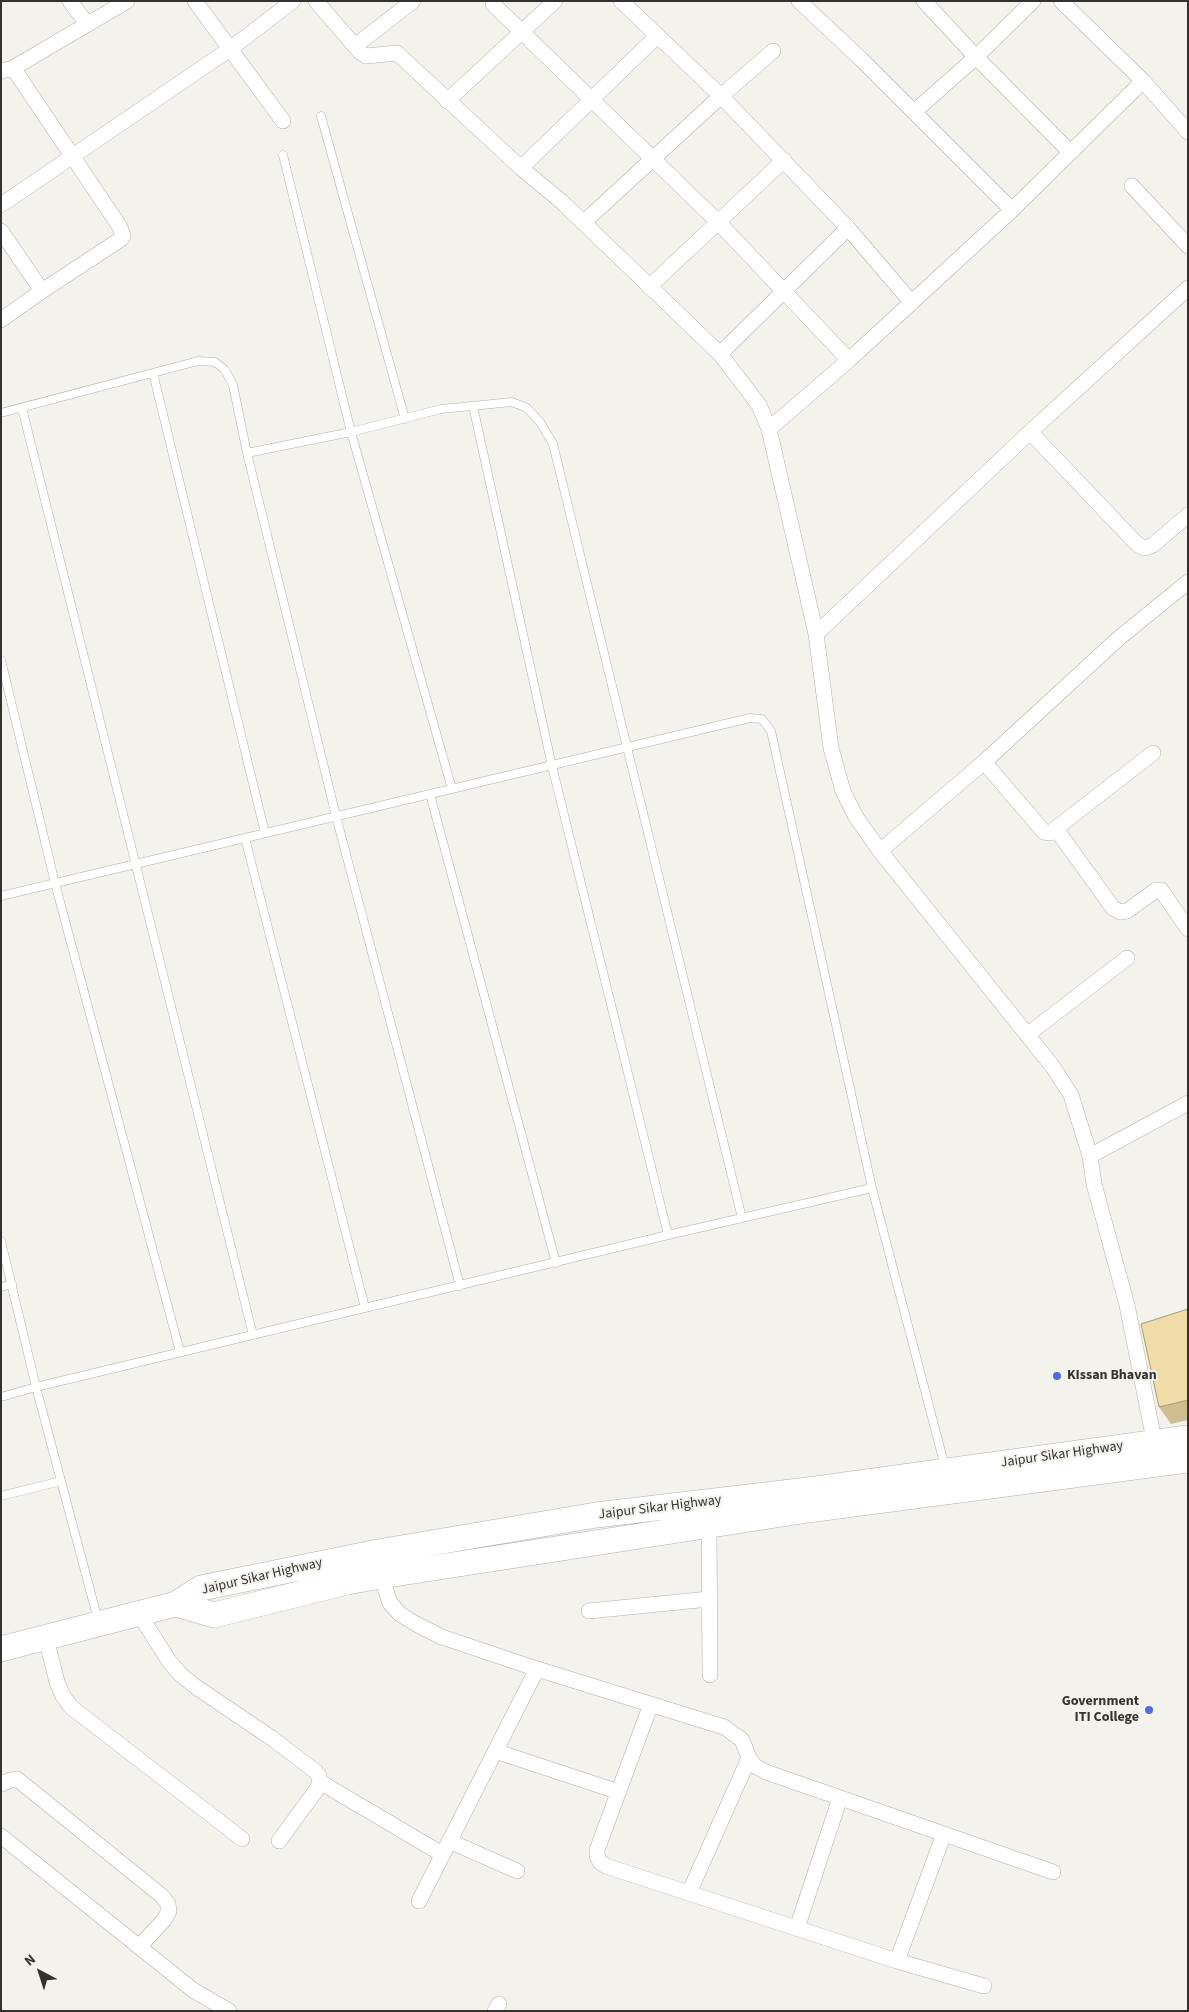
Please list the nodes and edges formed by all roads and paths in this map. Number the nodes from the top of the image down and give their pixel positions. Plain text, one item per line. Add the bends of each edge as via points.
1 (70, 1) edge
2 (127, 1) edge
3 (195, 1) edge
4 (293, 1) edge
5 (316, 1) edge
6 (413, 1) edge
7 (555, 1) edge
8 (621, 1) edge
9 (799, 1) edge
10 (924, 1) edge
11 (1033, 1) edge
12 (1061, 1) edge
13 (494, 4) dead end
14 (87, 24) junction
15 (521, 32) junction
16 (658, 36) junction
17 (355, 46) junction
18 (230, 49) junction
19 (773, 51) dead end
20 (976, 57) junction
21 (7, 70) edge
22 (1143, 81) junction
23 (721, 96) junction
24 (591, 99) junction
25 (447, 101) junction
26 (914, 112) junction
27 (321, 116) dead end
28 (283, 121) dead end
29 (1188, 132) edge
30 (1070, 152) junction
31 (283, 155) dead end
32 (74, 157) junction
33 (652, 159) junction
34 (784, 160) junction
35 (521, 168) junction
36 (1132, 186) dead end
37 (1, 205) edge
38 (1012, 210) junction
39 (718, 222) junction
40 (583, 223) junction
41 (848, 228) junction
42 (1, 231) edge
43 (1188, 246) edge
44 (649, 287) junction
45 (1188, 288) edge
46 (42, 291) junction
47 (784, 292) junction
48 (912, 303) junction
49 (1, 320) edge
50 (720, 354) junction
51 (849, 360) junction
52 (153, 373) junction
53 (474, 406) junction
54 (22, 408) junction
55 (1, 413) edge
56 (405, 419) junction
57 (769, 428) junction
58 (352, 432) junction
59 (1030, 432) junction
60 (247, 453) junction
61 (1188, 515) edge
62 (1188, 582) edge
63 (816, 634) junction
64 (1, 660) edge
65 (628, 748) junction
66 (1153, 753) dead end
67 (984, 762) junction
68 (552, 766) junction
69 (452, 789) junction
70 (430, 794) junction
71 (336, 816) junction
72 (1056, 829) junction
73 (265, 833) junction
74 (245, 838) junction
75 (880, 851) junction
76 (136, 864) junction
77 (55, 883) junction
78 (1, 896) edge
79 (1188, 929) edge
80 (1127, 958) dead end
81 (1027, 1035) junction
82 (1188, 1103) edge
83 (1090, 1156) junction
84 (872, 1188) junction
85 (742, 1218) junction
86 (668, 1235) junction
87 (1, 1241) edge
88 (556, 1263) junction
89 (12, 1284) junction
90 (460, 1286) junction
91 (1, 1287) edge
92 (365, 1308) junction
93 (253, 1335) junction
94 (180, 1352) junction
95 (36, 1387) junction
96 (1, 1397) edge
97 (1188, 1438) edge
98 (1156, 1453) junction
99 (1188, 1460) edge
100 (61, 1481) junction
101 (947, 1481) junction
102 (1, 1496) edge
103 (709, 1526) junction
104 (379, 1564) junction
105 (709, 1599) junction
106 (589, 1611) dead end
107 (139, 1614) junction
108 (99, 1624) junction
109 (46, 1638) junction
110 (1, 1649) edge
111 (537, 1669) junction
112 (710, 1675) dead end
113 (651, 1704) junction
114 (495, 1751) junction
115 (749, 1758) junction
116 (320, 1782) junction
117 (1, 1784) edge
118 (619, 1792) junction
119 (840, 1798) junction
120 (944, 1834) junction
121 (1, 1836) edge
122 (242, 1839) dead end
123 (279, 1841) dead end
124 (446, 1848) junction
125 (517, 1871) dead end
126 (1053, 1872) dead end
127 (689, 1893) junction
128 (419, 1901) dead end
129 (797, 1928) junction
130 (139, 1947) junction
131 (897, 1961) junction
132 (984, 1986) dead end
133 (229, 2011) edge

1 - 14 street
2 - 14 street
3 - 18 street
4 - 18 street
5 - 17 street
6 - 17 street
7 - 15 street
8 - 16 street
9 - 26 street
10 - 20 street
11 - 20 street
12 - 22 street
13 - 15 street
14 - 21 street
15 - 24 street
15 - 25 street
16 - 23 street
16 - 24 street
17 - 25 street via 366,56 396,53
18 - 28 street
18 - 32 street
19 - 23 street
20 - 26 street
20 - 30 street
21 - 32 street
22 - 29 street
22 - 30 street
23 - 33 street
23 - 34 street
24 - 33 street
24 - 35 street
25 - 35 street
26 - 38 street
27 - 56 lane
30 - 38 street
31 - 58 lane
32 - 37 street
32 - 46 street via 124,236
33 - 39 street
33 - 40 street
34 - 39 street
34 - 41 street
35 - 40 street
36 - 43 street
38 - 48 street
39 - 44 street
39 - 47 street
40 - 44 street
41 - 47 street
41 - 48 street
42 - 46 street
44 - 50 street
45 - 59 street
46 - 49 street
47 - 50 street
47 - 51 street
48 - 51 street
50 - 57 street via 758,405
51 - 57 street
52 - 54 lane
52 - 60 lane via 198,361 214,362 225,370 233,386
52 - 73 lane
53 - 56 lane via 440,409
53 - 65 lane via 512,402 527,408 553,444
53 - 68 lane
54 - 55 lane
54 - 76 lane
56 - 58 lane
57 - 63 street
58 - 60 lane
58 - 69 lane
59 - 61 street via 1138,545 1145,548 1153,545
59 - 63 street
60 - 71 lane
62 - 67 street via 1119,638
63 - 75 street via 831,748 843,791 856,817
64 - 77 lane
65 - 68 lane
65 - 84 lane via 750,718 762,719 771,731
65 - 85 lane
66 - 72 street
67 - 72 street via 1044,832
67 - 75 street
68 - 69 lane
68 - 86 lane
69 - 70 lane
70 - 71 lane
70 - 88 lane
71 - 73 lane
71 - 90 lane
72 - 79 street via 1113,908 1120,912 1127,910 1156,890 1161,890
73 - 74 lane
74 - 76 lane
74 - 92 lane
75 - 81 street
76 - 77 lane
76 - 93 lane
77 - 78 lane
77 - 94 lane
80 - 81 street
81 - 83 street via 1071,1095
82 - 83 street
83 - 98 street via 1094,1184 1128,1305
84 - 85 lane
84 - 101 lane
85 - 86 lane
86 - 88 lane
87 - 89 lane
88 - 90 lane
89 - 91 lane
89 - 95 lane
90 - 92 lane
92 - 93 lane
93 - 94 lane
94 - 95 lane
95 - 96 lane
95 - 100 lane
97 - 98 main road, Jaipur Sikar Highway
98 - 99 main road, Jaipur Sikar Highway
98 - 101 main road, Jaipur Sikar Highway
100 - 102 lane
100 - 108 lane
101 - 103 main road, Jaipur Sikar Highway via 808,1510
101 - 104 main road, Jaipur Sikar Highway via 808,1490 596,1515
103 - 104 main road, Jaipur Sikar Highway
103 - 105 street
104 - 107 main road, Jaipur Sikar Highway via 347,1582 214,1615 176,1604
104 - 111 street via 390,1603 400,1614 442,1636
105 - 106 street
105 - 112 street
107 - 108 main road
107 - 116 street via 181,1675 287,1749 314,1771
108 - 109 main road
109 - 110 main road
109 - 122 street via 56,1682 71,1707
111 - 113 street
111 - 114 street
113 - 115 street via 724,1727 742,1740
113 - 118 street
114 - 118 street
114 - 124 street
115 - 119 street via 766,1772
115 - 127 street
116 - 123 street
116 - 124 street
117 - 130 street via 17,1779 162,1896 169,1911
118 - 127 street via 598,1850 600,1862
119 - 120 street
119 - 129 street
120 - 126 street
120 - 131 street
121 - 130 street
124 - 125 street
124 - 128 street
127 - 129 street
129 - 131 street
130 - 133 street via 194,1990
131 - 132 street

